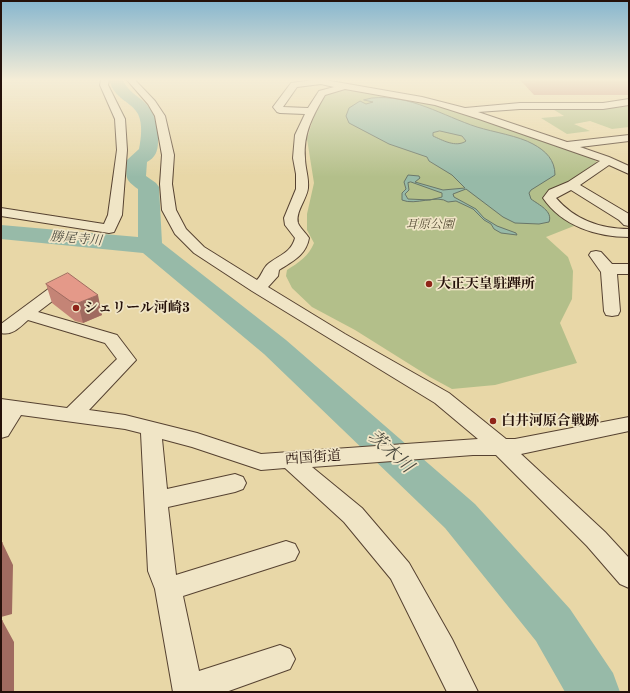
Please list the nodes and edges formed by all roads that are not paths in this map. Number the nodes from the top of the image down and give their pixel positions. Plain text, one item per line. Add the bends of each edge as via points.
1 (117, 112) edge
2 (158, 112) edge
3 (311, 112) edge
4 (469, 112) edge
5 (629, 138) edge
6 (566, 146) junction
7 (615, 161) edge
8 (629, 171) edge
9 (572, 184) junction
10 (1, 212) edge
11 (629, 222) edge
12 (629, 233) edge
13 (596, 255) dead end
14 (629, 268) edge
15 (607, 269) junction
16 (258, 288) junction
17 (57, 290) edge
18 (612, 311) dead end
19 (25, 314) junction
20 (6, 329) dead end
21 (8, 408) edge
22 (72, 415) junction
23 (629, 424) edge
24 (151, 429) junction
25 (1, 431) edge
26 (502, 448) junction
27 (290, 460) junction
28 (235, 483) dead end
29 (157, 500) junction
30 (286, 552) dead end
31 (629, 576) edge
32 (168, 589) junction
33 (280, 659) dead end
34 (188, 691) edge
35 (463, 692) edge

1 - 10 street via 120,119 122,150 115,215 109,229
2 - 16 street via 168,155 166,184 169,210 180,231 199,250
3 - 16 street via 300,135 302,190 291,218 292,225 302,238 300,247 293,255 272,268 270,276
4 - 6 street
5 - 6 street
6 - 7 street
7 - 8 street
7 - 9 street
9 - 11 street
9 - 12 street via 553,193 549,198 553,204 597,230
13 - 15 street
14 - 15 street
15 - 18 street
16 - 26 street via 442,398
17 - 19 street
19 - 20 street
19 - 22 street via 111,339 127,360
21 - 22 street, 西国街道
21 - 25 street
22 - 24 street, 西国街道 via 125,422
23 - 26 street, 西国街道
24 - 27 street, 西国街道 via 261,462
24 - 29 street
26 - 27 street, 西国街道 via 473,447
26 - 31 street via 596,539
27 - 35 street via 353,515 400,572
28 - 29 street
29 - 32 street via 161,572
30 - 32 street
32 - 34 street
33 - 34 street

